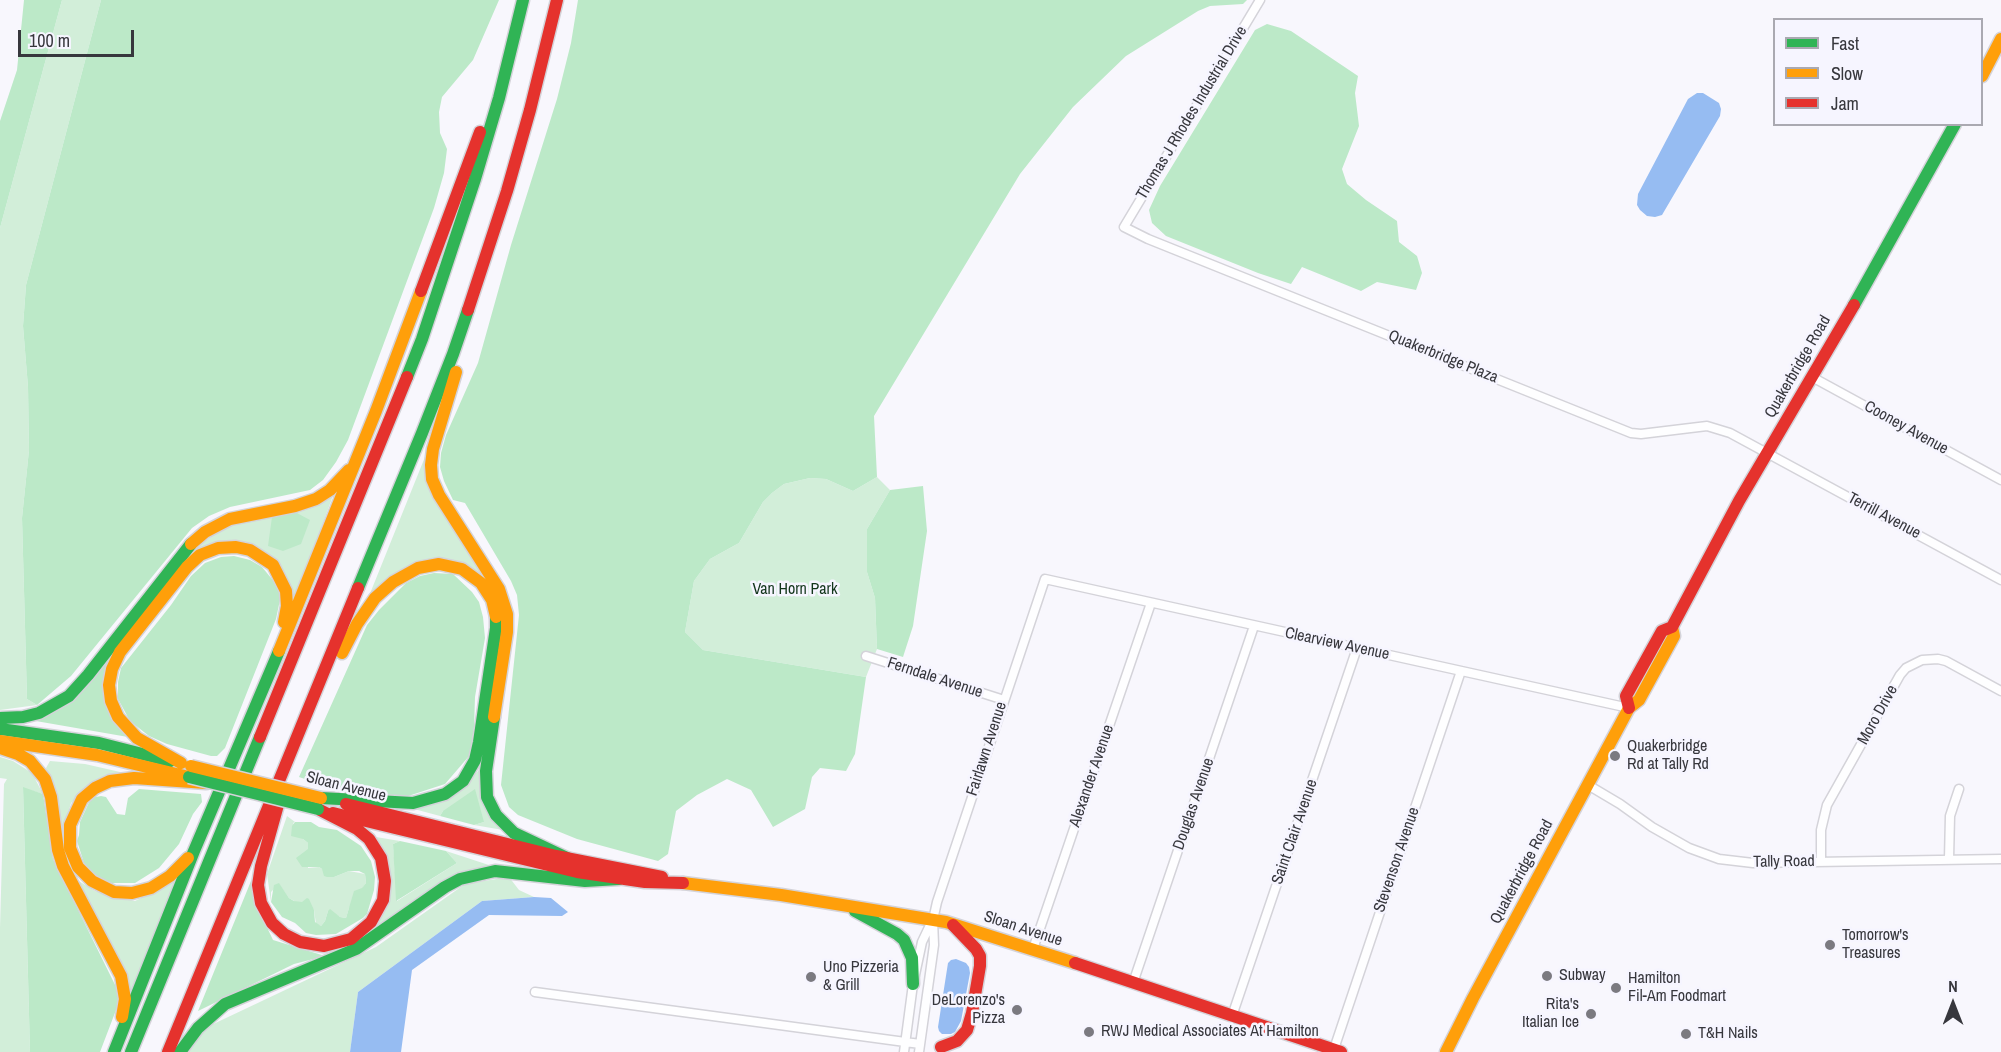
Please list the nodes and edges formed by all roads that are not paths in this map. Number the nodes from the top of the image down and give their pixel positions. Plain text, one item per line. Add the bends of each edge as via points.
1 (523, 0) edge
2 (557, 0) edge
3 (1260, 0) edge
4 (2001, 39) edge
5 (1983, 74) edge
6 (498, 98) junction
7 (1954, 126) edge
8 (1124, 227) joint
9 (467, 313) junction
10 (1812, 376) junction
11 (1767, 453) junction
12 (355, 464) junction
13 (2001, 480) edge
14 (1045, 579) joint
15 (2001, 580) edge
16 (1150, 603) junction
17 (1254, 626) junction
18 (1357, 648) junction
19 (866, 656) dead end
20 (1461, 671) junction
21 (323, 673) junction
22 (267, 676) junction
23 (2001, 691) edge
24 (1004, 700) junction
25 (1629, 708) junction
26 (0, 718) edge
27 (0, 729) edge
28 (0, 741) edge
29 (0, 748) edge
30 (187, 772) junction
31 (282, 774) junction
32 (1587, 785) junction
33 (1959, 789) dead end
34 (320, 803) junction
35 (194, 851) junction
36 (569, 859) junction
37 (2001, 859) edge
38 (1949, 860) junction
39 (1821, 861) junction
40 (619, 879) junction
41 (684, 883) junction
42 (845, 905) junction
43 (933, 920) junction
44 (951, 924) junction
45 (1033, 949) junction
46 (1133, 983) junction
47 (913, 984) junction
48 (535, 992) dead end
49 (1232, 1016) junction
50 (906, 1042) junction
51 (941, 1047) dead end
52 (920, 1048) edge
53 (1338, 1051) edge
54 (112, 1052) edge
55 (131, 1052) edge
56 (168, 1052) edge
57 (180, 1052) edge
58 (904, 1052) edge
59 (1446, 1052) edge

1 - 6 main road
2 - 9 main road via 519,151
3 - 8 street, Thomas J Rhodes Industrial Drive
4 - 5 main road
6 - 12 main road via 477,136
6 - 55 main road via 462,219 407,378
7 - 10 main road, Quakerbridge Road
8 - 11 street, Quakerbridge Plaza via 1631,433 1707,426 1730,433
9 - 21 main road
9 - 36 main road via 431,470 439,495 499,589 507,610 486,791 492,809 510,830
10 - 11 main road, Quakerbridge Road
10 - 13 street, Cooney Avenue
11 - 15 street, Terrill Avenue
11 - 25 main road, Quakerbridge Road via 1672,627 1674,636 1639,700
12 - 22 main road
12 - 26 main road via 316,499 237,517 205,532 69,696 39,713
14 - 16 street, Clearview Avenue
14 - 24 street, Fairlawn Avenue
16 - 17 street, Clearview Avenue
16 - 45 street, Alexander Avenue
17 - 18 street, Clearview Avenue
17 - 46 street, Douglas Avenue
18 - 20 street, Clearview Avenue
18 - 49 street, Saint Clair Avenue
19 - 24 street, Ferndale Avenue
20 - 25 street, Clearview Avenue
20 - 53 street, Stevenson Avenue
21 - 31 main road
21 - 34 main road via 342,653 375,598 418,568 439,564 462,569 481,583 492,600 496,628 479,742 475,760 463,781 445,794 412,803 348,798
22 - 30 main road via 286,612 287,595 281,578 270,562 250,550 231,546 205,552 187,567 123,648 110,674 110,696 122,723
22 - 35 main road
23 - 39 street, Moro Drive via 1938,659 1922,660 1906,668 1827,805 1821,830
24 - 43 street, Fairlawn Avenue
25 - 32 main road, Quakerbridge Road
27 - 30 main road, Sloan Avenue via 99,743
28 - 30 main road, Sloan Avenue
29 - 54 main road via 30,761 45,779 61,858 121,976 124,1009
30 - 34 main road, Sloan Avenue, bridge
30 - 34 main road, Sloan Avenue, bridge via 216,784
30 - 35 main road via 100,785 75,810 69,840 74,860 86,876 103,888 123,893 156,886
31 - 34 main road via 277,811 261,866 259,897 269,918 284,934 300,942 324,946 351,939 372,922 381,906 386,881 381,858 369,839
31 - 56 main road
32 - 39 street, Tally Road via 1652,827 1705,854 1736,862
32 - 59 main road, Quakerbridge Road
33 - 38 street via 1950,816
34 - 36 main road, Sloan Avenue
34 - 40 main road, Sloan Avenue via 563,869
35 - 54 main road
36 - 41 main road, Sloan Avenue
37 - 38 street, Tally Road
38 - 39 street, Tally Road
40 - 41 main road, Sloan Avenue
40 - 57 main road via 585,881 495,871 460,879 356,949 225,1004 198,1028
41 - 42 main road, Sloan Avenue
42 - 43 main road, Sloan Avenue
42 - 47 main road via 904,940 912,958
43 - 44 main road, Sloan Avenue
43 - 47 street, Fairlawn Avenue via 922,942
43 - 52 street, Fairlawn Avenue via 934,945
44 - 45 main road, Sloan Avenue
44 - 51 main road via 976,949 980,966 969,1026 960,1038
45 - 46 main road, Sloan Avenue
46 - 49 main road, Sloan Avenue
47 - 50 street, Fairlawn Avenue
48 - 50 street
49 - 53 main road, Sloan Avenue
50 - 52 street
50 - 58 street, Fairlawn Avenue

